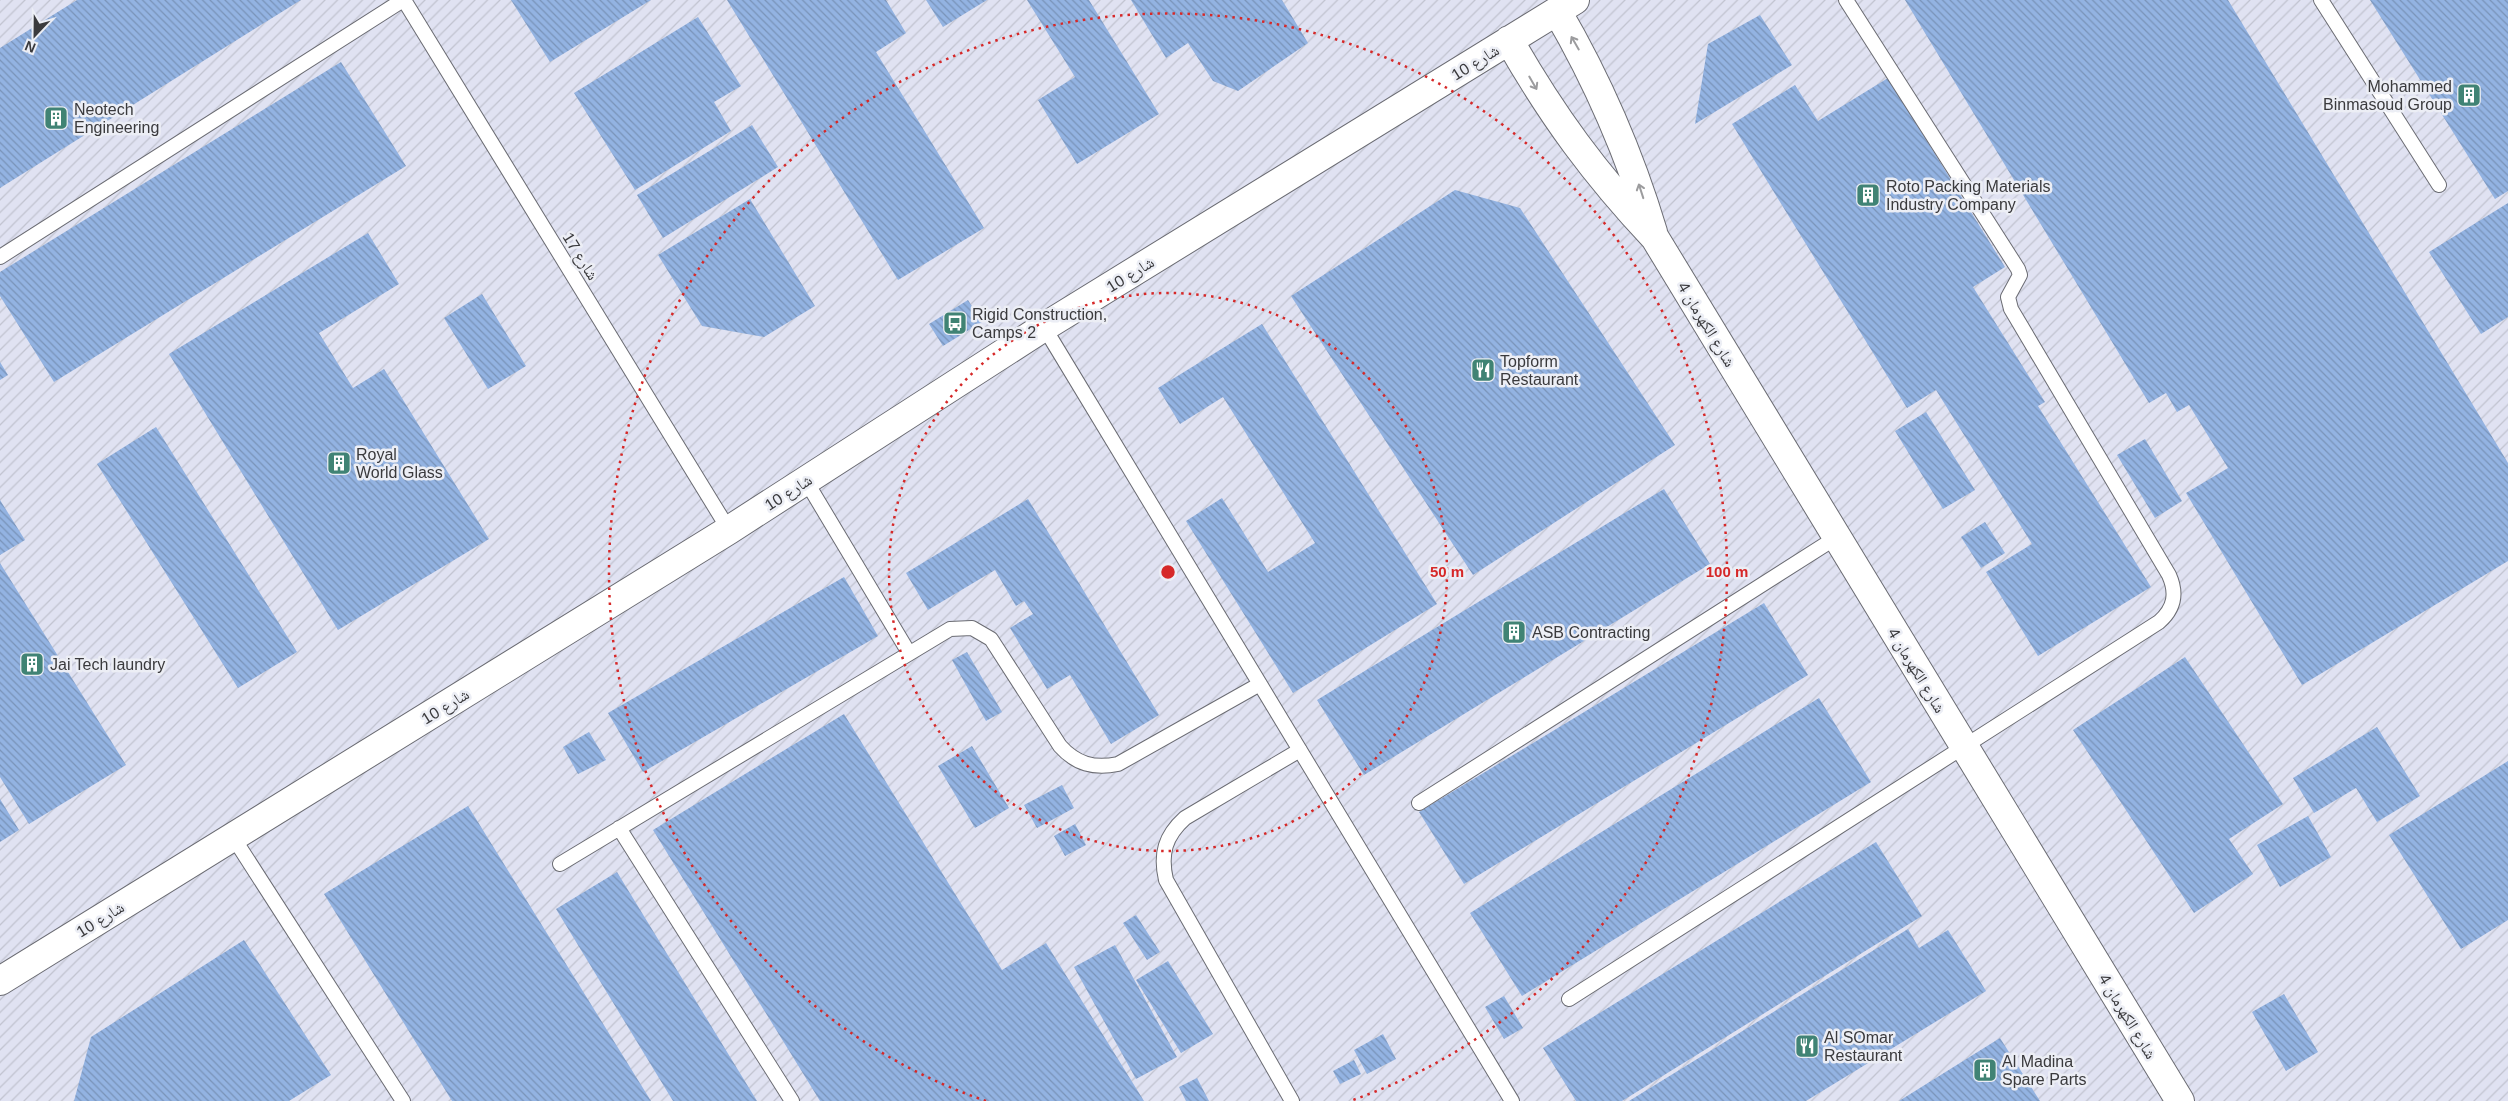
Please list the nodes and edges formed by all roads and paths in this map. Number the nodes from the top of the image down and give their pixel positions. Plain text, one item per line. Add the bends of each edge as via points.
1 (404, 0) edge
2 (1846, 0) edge
3 (2321, 0) edge
4 (1566, 6) edge
5 (1509, 40) junction
6 (2439, 186) dead end
7 (1655, 238) junction
8 (0, 257) edge
9 (1044, 327) junction
10 (806, 481) junction
11 (729, 530) junction
12 (1837, 537) junction
13 (909, 652) junction
14 (1260, 684) junction
15 (1965, 747) junction
16 (1300, 750) junction
17 (1419, 803) dead end
18 (619, 828) junction
19 (234, 837) junction
20 (560, 864) dead end
21 (0, 981) edge
22 (1569, 999) dead end
23 (403, 1101) edge
24 (792, 1101) edge
25 (1292, 1101) edge
26 (1512, 1101) edge
27 (2180, 1101) edge

1 - 8 lane
1 - 11 lane, شارع 17
2 - 15 lane via 2018,269 2020,275 2008,296 2011,309 2173,584 2172,606 2159,622
3 - 6 lane
4 - 5 street, شارع 10
7 -> 4 street, شارع الكهرمان 4 via 1641,190
5 -> 7 street, شارع الكهرمان 4 via 1574,145
5 - 9 street, شارع 10
7 - 12 street, شارع الكهرمان 4
9 - 10 street, شارع 10
9 - 14 lane
10 - 11 street, شارع 10
10 - 13 lane
11 - 19 street, شارع 10
12 - 15 street, شارع الكهرمان 4
12 - 17 lane
13 - 14 lane via 950,628 972,628 982,632 998,647 1060,746 1069,756 1092,766 1118,764
13 - 18 lane
14 - 16 lane
15 - 22 lane
15 - 27 street, شارع الكهرمان 4
16 - 25 lane via 1185,818 1174,827 1163,852 1166,880
16 - 26 lane
18 - 20 lane
18 - 24 lane
19 - 21 street, شارع 10
19 - 23 lane

